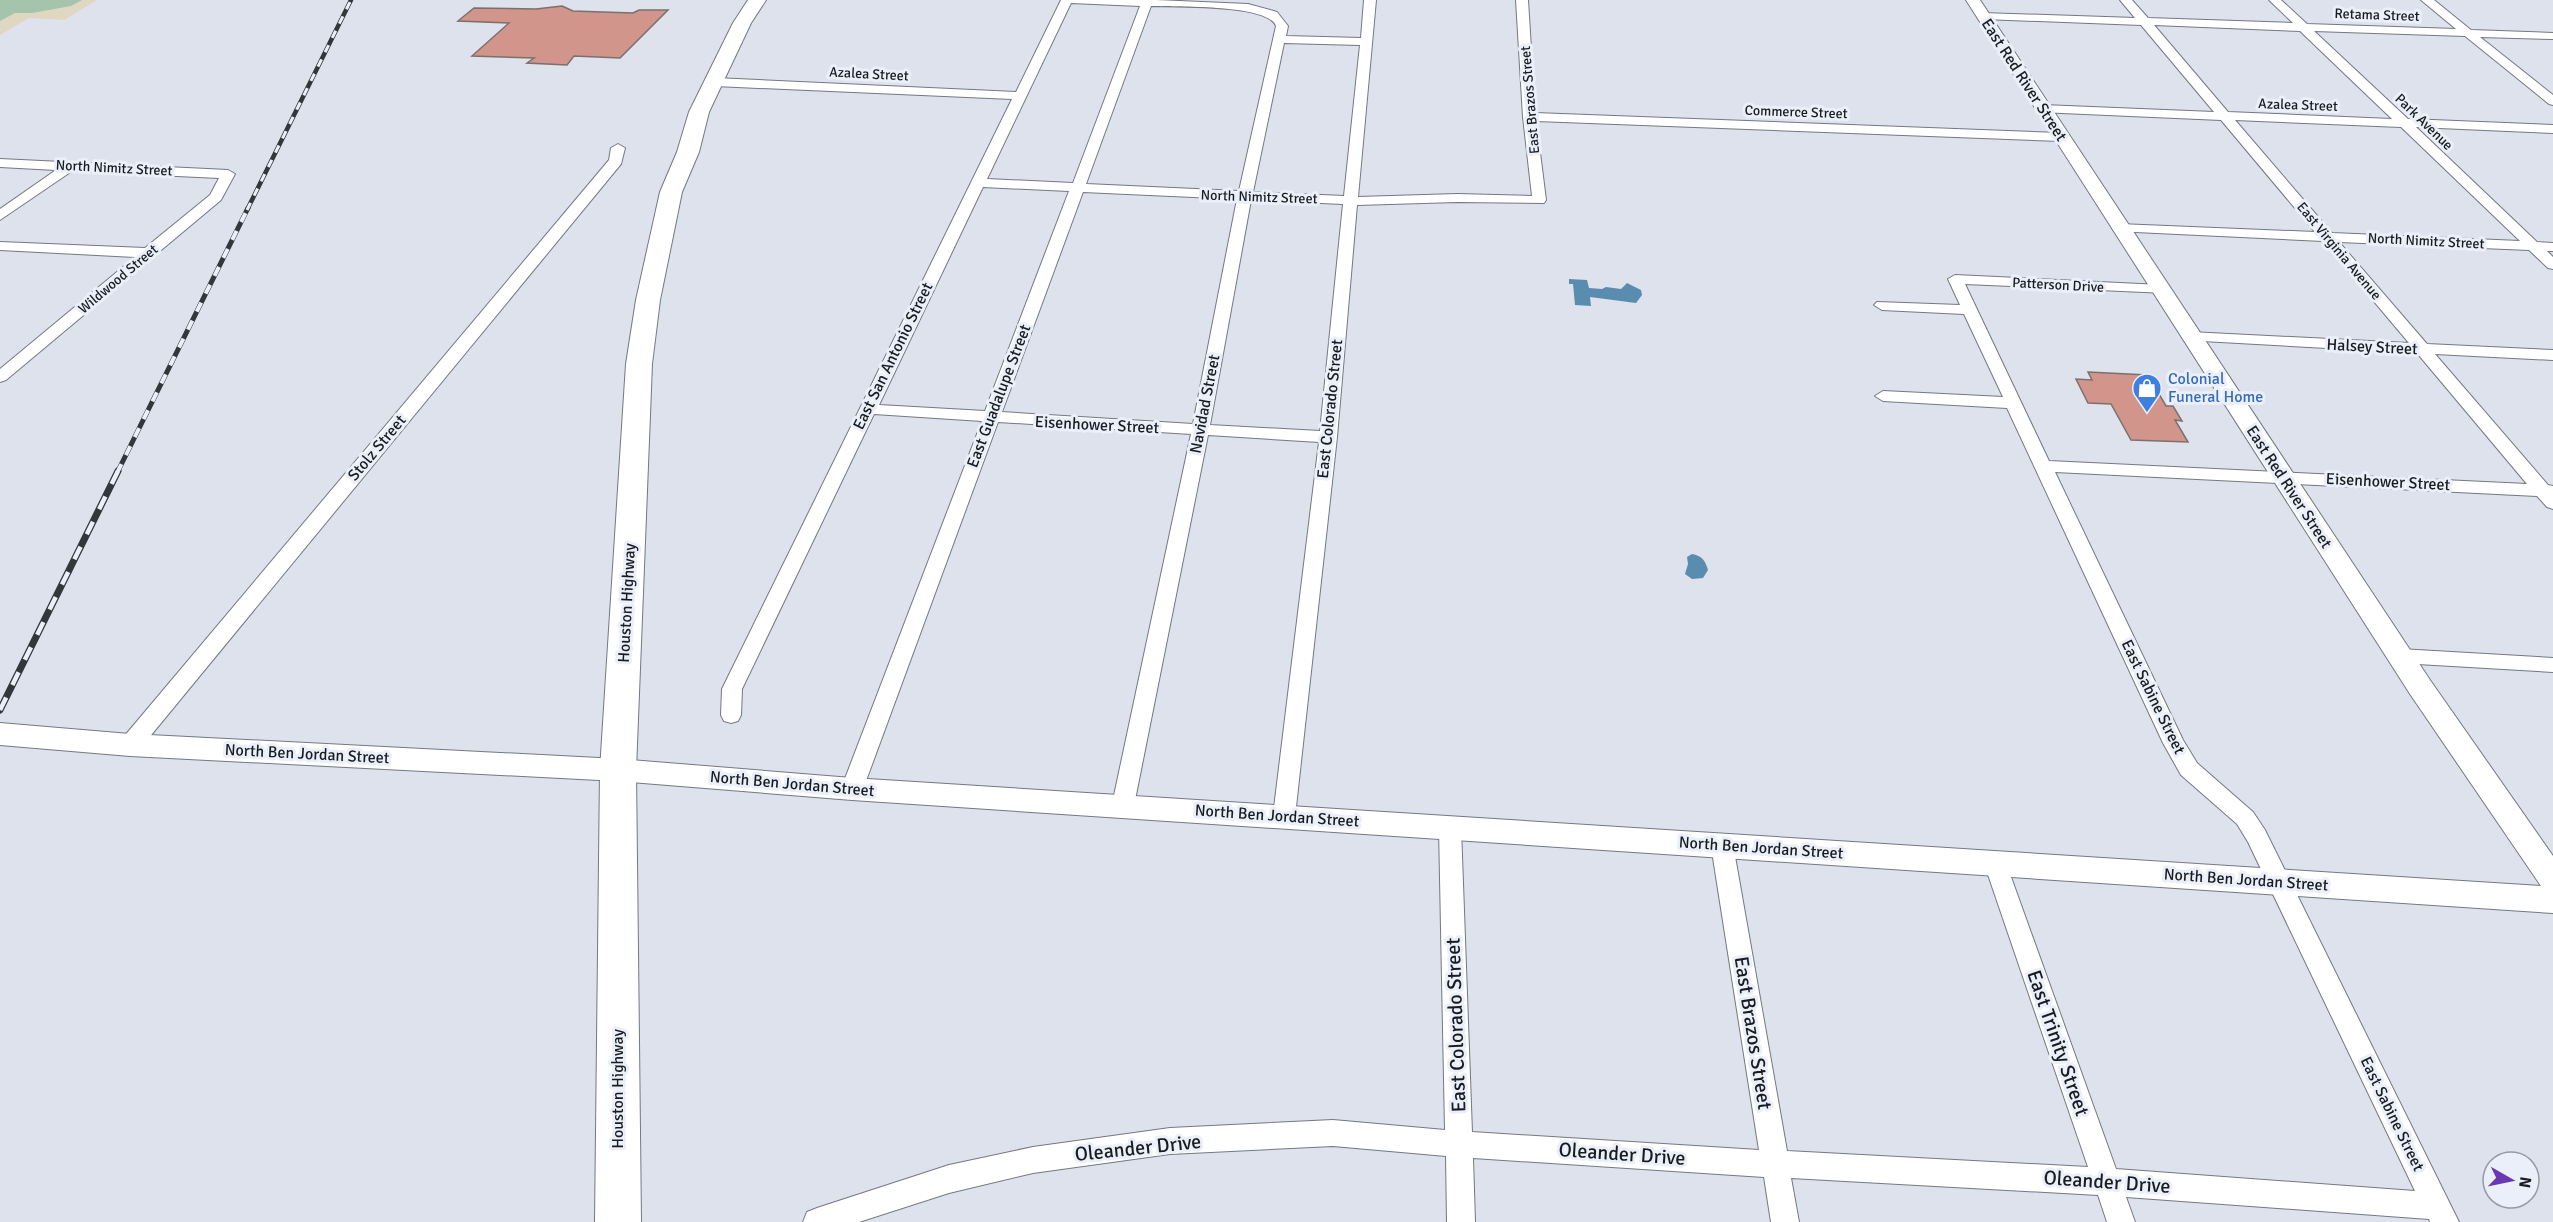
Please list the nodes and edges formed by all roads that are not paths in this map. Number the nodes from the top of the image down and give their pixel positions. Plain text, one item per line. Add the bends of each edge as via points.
1 (1067, 0) edge
2 (1073, 0) edge
3 (1370, 0) edge
4 (1522, 0) edge
5 (1973, 0) edge
6 (2126, 0) edge
7 (2276, 0) edge
8 (2427, 0) edge
9 (755, 3) edge
10 (1148, 3) junction
11 (1983, 16) junction
12 (2145, 22) junction
13 (2305, 28) junction
14 (2469, 33) junction
15 (2553, 36) edge
16 (1280, 39) junction
17 (1366, 42) junction
18 (715, 82) junction
19 (1021, 96) junction
20 (2553, 101) edge
21 (2043, 109) junction
22 (1529, 117) junction
23 (2224, 117) junction
24 (2405, 124) junction
25 (2553, 129) edge
26 (2061, 137) junction
27 (618, 148) dead end
28 (0, 163) edge
29 (70, 166) junction
30 (228, 174) joint
31 (979, 183) junction
32 (1077, 188) junction
33 (1245, 196) junction
34 (1350, 200) junction
35 (1539, 200) joint
36 (0, 216) edge
37 (2119, 228) junction
38 (2327, 236) junction
39 (0, 246) edge
40 (2535, 247) junction
41 (2553, 248) edge
42 (149, 253) junction
43 (2553, 265) edge
44 (1955, 279) joint
45 (2161, 290) junction
46 (1882, 305) dead end
47 (1970, 310) junction
48 (2190, 337) junction
49 (2422, 349) junction
50 (2553, 355) edge
51 (3, 371) edge
52 (1883, 396) dead end
53 (2014, 403) junction
54 (867, 410) junction
55 (991, 418) junction
56 (1200, 431) junction
57 (1328, 437) junction
58 (2044, 466) junction
59 (2282, 476) junction
60 (2550, 495) edge
61 (2400, 656) junction
62 (2553, 665) edge
63 (731, 715) dead end
64 (0, 734) edge
65 (130, 745) junction
66 (618, 770) junction
67 (852, 789) junction
68 (1123, 805) junction
69 (1284, 816) junction
70 (1450, 828) junction
71 (1722, 845) junction
72 (1995, 863) junction
73 (2553, 879) edge
74 (2277, 881) junction
75 (2553, 900) edge
76 (1460, 1143) junction
77 (1774, 1164) junction
78 (2107, 1182) junction
79 (2441, 1214) edge
80 (846, 1218) edge
81 (618, 1222) edge
82 (817, 1222) edge
83 (1461, 1222) edge
84 (1785, 1222) edge
85 (2121, 1222) edge

1 - 19 street, East San Antonio Street
2 - 10 street
3 - 17 street, East Colorado Street
4 - 22 street, East Brazos Street
5 - 11 street, East Red River Street
6 - 12 street, East Virginia Avenue
7 - 13 street, Park Avenue
8 - 14 street
9 - 18 main road, Houston Highway
10 - 16 street, Navidad Street via 1248,7 1276,15 1281,20
10 - 32 street, East Guadalupe Street
11 - 12 street, Retama Street
11 - 21 street, East Red River Street
12 - 13 street, Retama Street
12 - 23 street, East Virginia Avenue
13 - 14 street, Retama Street
13 - 24 street, Park Avenue
14 - 15 street, Retama Street
14 - 20 street
16 - 17 street
16 - 33 street, Navidad Street
17 - 34 street, East Colorado Street
18 - 19 street, Azalea Street
18 - 66 main road, Houston Highway via 699,112 671,192 648,300 639,364
19 - 31 street, East San Antonio Street
21 - 23 street, Azalea Street
21 - 26 street, East Red River Street
22 - 26 street, Commerce Street
22 - 35 street, East Brazos Street
23 - 24 street, Azalea Street
23 - 38 street, East Virginia Avenue
24 - 25 street, Azalea Street
24 - 40 street, Park Avenue
26 - 37 street, East Red River Street
27 - 65 street, Stolz Street via 616,161
28 - 29 street, North Nimitz Street
29 - 30 street, North Nimitz Street
29 - 36 street
30 - 42 street, Wildwood Street via 216,197
31 - 32 street, North Nimitz Street
31 - 54 street, East San Antonio Street
32 - 33 street, North Nimitz Street
32 - 55 street, East Guadalupe Street
33 - 34 street, North Nimitz Street
33 - 56 street, Navidad Street
34 - 35 street, North Nimitz Street
34 - 57 street, East Colorado Street
37 - 38 street, North Nimitz Street
37 - 45 street, East Red River Street
38 - 40 street, North Nimitz Street
38 - 49 street, East Virginia Avenue
39 - 42 street
40 - 41 street, North Nimitz Street
40 - 43 street, Park Avenue
42 - 51 street, Wildwood Street
44 - 45 street, Patterson Drive
44 - 47 street, East Sabine Street
45 - 48 street, East Red River Street
46 - 47 street
47 - 53 street, East Sabine Street
48 - 49 street, Halsey Street
48 - 59 street, East Red River Street
49 - 50 street, Halsey Street
49 - 60 street, East Virginia Avenue
52 - 53 street
53 - 58 street, East Sabine Street
54 - 55 street, Eisenhower Street
54 - 63 street, East San Antonio Street via 732,689
55 - 56 street, Eisenhower Street
55 - 67 street, East Guadalupe Street
56 - 57 street, Eisenhower Street
56 - 68 street, Navidad Street
57 - 69 street, East Colorado Street
58 - 59 street, Eisenhower Street
58 - 74 street, East Sabine Street via 2174,743 2189,769 2245,818
59 - 60 street, Eisenhower Street
59 - 61 street, East Red River Street
61 - 62 street
61 - 73 street, East Red River Street
64 - 65 street, North Ben Jordan Street
65 - 66 street, North Ben Jordan Street
66 - 67 street, North Ben Jordan Street
66 - 81 main road, Houston Highway
67 - 68 street, North Ben Jordan Street
68 - 69 street, North Ben Jordan Street
69 - 70 street, North Ben Jordan Street
70 - 71 street, North Ben Jordan Street
70 - 76 street, East Colorado Street
71 - 72 street, North Ben Jordan Street
71 - 77 street, East Brazos Street
72 - 74 street, North Ben Jordan Street
72 - 78 street, East Trinity Street
74 - 75 street, North Ben Jordan Street
74 - 79 street, East Sabine Street
76 - 77 street, Oleander Drive
76 - 80 street, Oleander Drive via 1332,1133 1170,1141 1033,1160 949,1179
76 - 83 street, East Colorado Street
77 - 78 street, Oleander Drive
77 - 84 street, East Brazos Street
78 - 79 street, Oleander Drive
78 - 85 street, East Trinity Street
80 - 82 street, Oleander Drive

